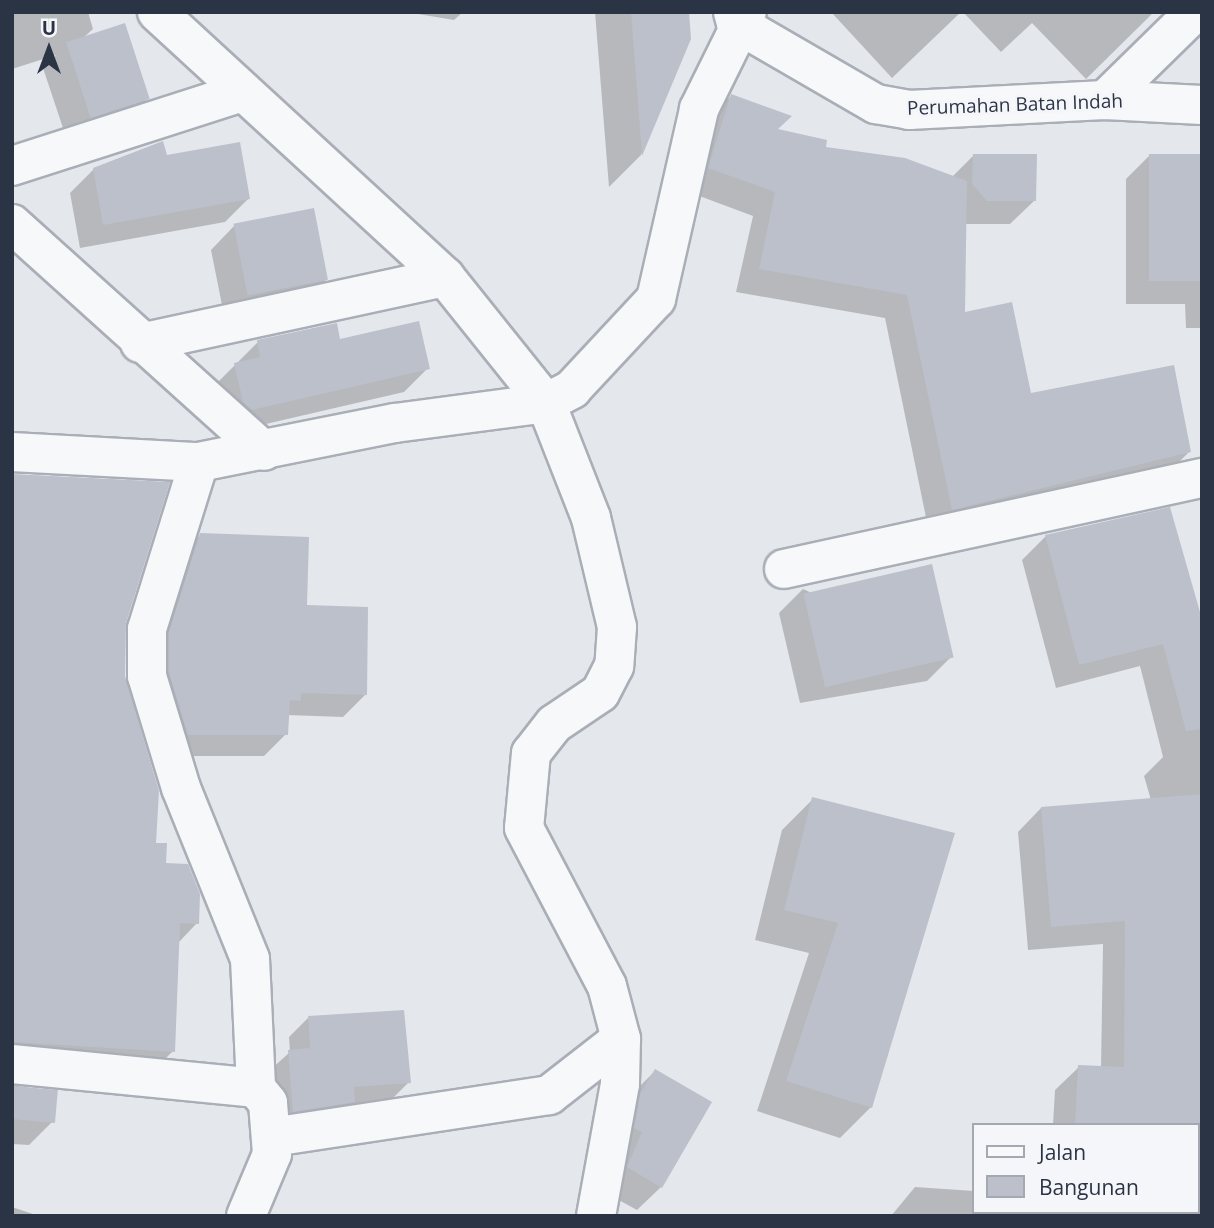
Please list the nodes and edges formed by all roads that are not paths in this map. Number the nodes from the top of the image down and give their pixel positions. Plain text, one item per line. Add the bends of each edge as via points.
1 (157, 12) edge
2 (1195, 12) edge
3 (739, 16) edge
4 (243, 92) junction
5 (1105, 100) junction
6 (1202, 105) edge
7 (12, 166) edge
8 (12, 224) edge
9 (445, 277) junction
10 (140, 343) junction
11 (559, 396) junction
12 (264, 451) junction
13 (12, 452) edge
14 (199, 463) junction
15 (1202, 478) edge
16 (784, 569) dead end
17 (621, 1039) junction
18 (12, 1064) edge
19 (256, 1088) junction
20 (272, 1137) junction
21 (246, 1216) edge
22 (596, 1216) edge

1 - 4 street
2 - 5 street
3 - 5 street, Perumahan Batan Indah via 876,104 909,110
3 - 11 street via 699,109 656,299 609,352
4 - 7 street
4 - 9 street
5 - 6 street, Perumahan Batan Indah
8 - 10 street
9 - 10 street
9 - 11 street
10 - 12 street
11 - 12 street via 395,423
11 - 17 street via 617,627 614,666 600,693 554,723 531,753 524,828 607,986
12 - 14 street
13 - 14 street
14 - 19 street via 148,629 148,676 181,788 250,959
15 - 16 street
17 - 20 street via 549,1095
17 - 22 street via 620,1084
18 - 19 street
19 - 20 street via 268,1103
20 - 21 street via 272,1154

